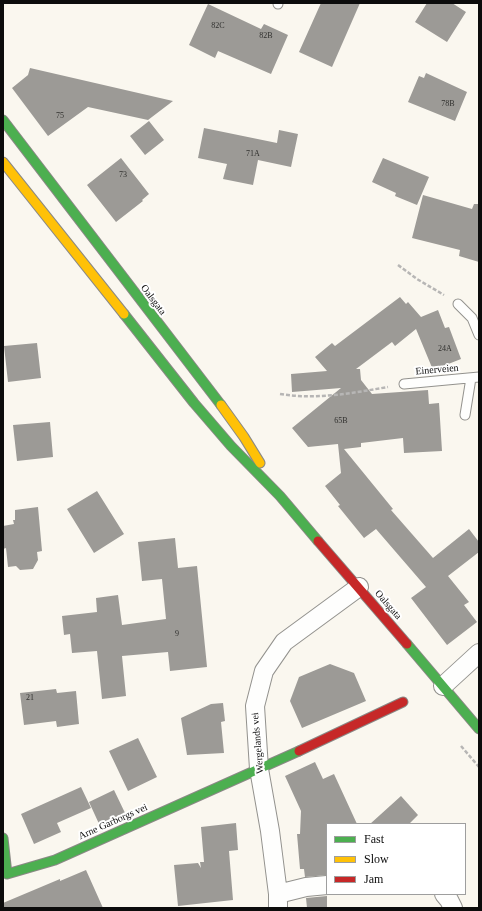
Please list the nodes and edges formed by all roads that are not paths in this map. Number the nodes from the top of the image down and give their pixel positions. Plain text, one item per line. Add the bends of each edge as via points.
1 (3, 120) edge
2 (3, 162) edge
3 (458, 304) road end
4 (479, 335) edge
5 (475, 378) edge
6 (404, 384) road end
7 (465, 415) dead end
8 (280, 496) junction
9 (359, 587) junction
10 (479, 653) edge
11 (443, 686) junction
12 (403, 702) dead end
13 (479, 729) edge
14 (259, 769) junction
15 (3, 838) edge
16 (326, 885) edge
17 (445, 895) edge
18 (278, 901) edge
19 (453, 908) edge

1 - 8 main road, Oalsgata via 228,414
2 - 8 main road, Oalsgata via 194,403 231,446
3 - 4 lane via 472,318
5 - 6 lane, Einerveien
5 - 7 lane, Einerveien
8 - 9 main road, Oalsgata
9 - 11 main road, Oalsgata
9 - 14 street, Wergelands vei via 284,642 264,671 255,706
10 - 11 street
11 - 13 main road, Oalsgata
12 - 14 main road
14 - 15 main road, Arne Garborgs vei via 55,860 7,874
14 - 18 street, Wergelands vei via 270,831
16 - 18 street, Wergelands vei via 306,887
17 - 19 street

